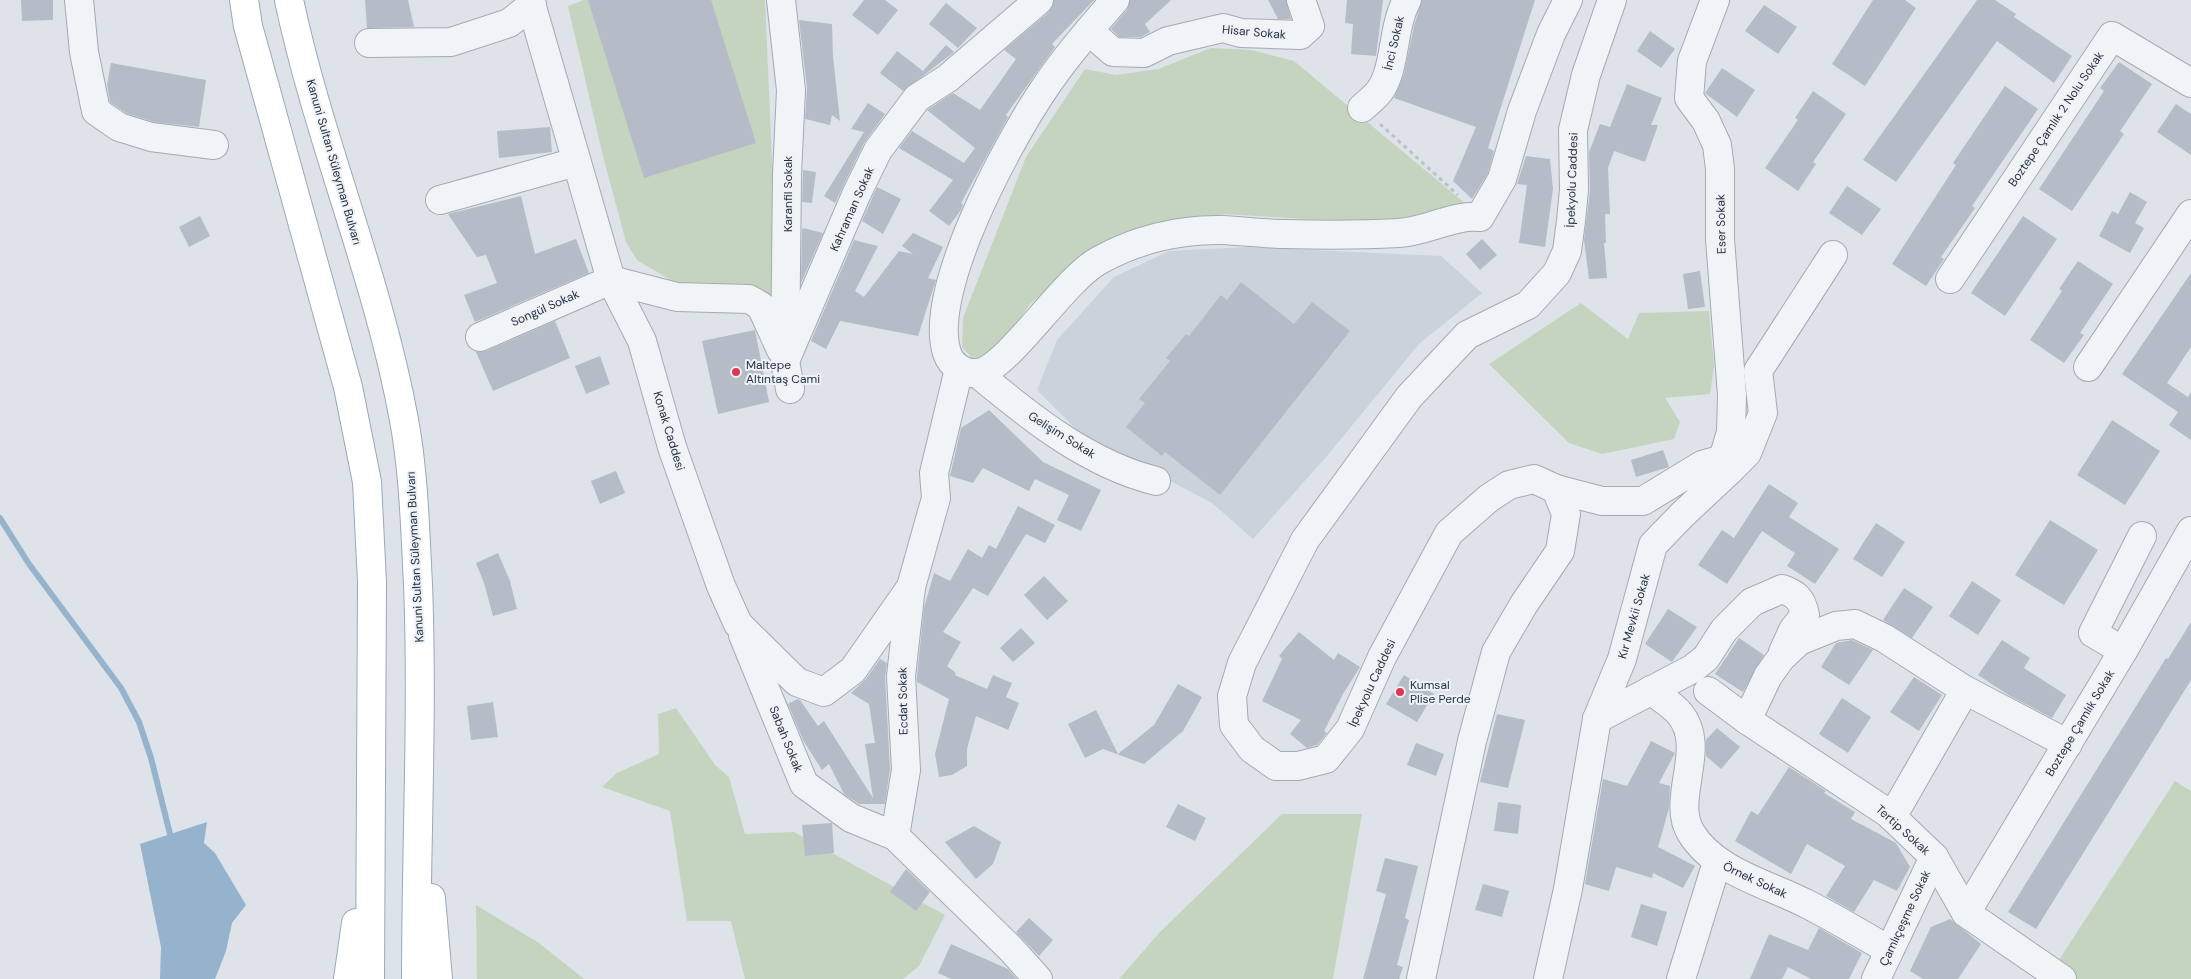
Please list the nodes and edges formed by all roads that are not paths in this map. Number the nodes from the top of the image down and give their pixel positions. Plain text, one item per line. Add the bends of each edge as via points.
1 (79, 0) edge
2 (238, 0) edge
3 (244, 0) edge
4 (289, 0) edge
5 (299, 0) edge
6 (781, 0) edge
7 (1039, 0) edge
8 (1115, 0) edge
9 (1301, 0) edge
10 (1407, 0) edge
11 (1568, 0) edge
12 (1612, 0) edge
13 (1714, 0) edge
14 (531, 3) edge
15 (248, 26) junction
16 (1089, 30) junction
17 (368, 43) dead end
18 (304, 55) junction
19 (2191, 83) edge
20 (1362, 108) road end
21 (214, 145) dead end
22 (576, 162) junction
23 (440, 200) dead end
24 (2191, 214) edge
25 (1833, 255) dead end
26 (1950, 279) dead end
27 (611, 280) junction
28 (480, 337) dead end
29 (785, 361) junction
30 (2088, 367) dead end
31 (968, 371) junction
32 (790, 389) dead end
33 (1727, 465) junction
34 (1156, 481) dead end
35 (1556, 489) junction
36 (2191, 530) edge
37 (2142, 536) dead end
38 (911, 587) junction
39 (738, 624) junction
40 (2123, 651) junction
41 (1781, 658) junction
42 (1651, 690) junction
43 (1965, 690) junction
44 (1708, 692) dead end
45 (1597, 719) junction
46 (1746, 720) junction
47 (2068, 744) junction
48 (418, 783) junction
49 (371, 812) junction
50 (1892, 817) junction
51 (895, 836) junction
52 (1934, 857) junction
53 (1717, 862) junction
54 (1966, 913) junction
55 (1889, 950) junction
56 (348, 979) edge
57 (370, 979) edge
58 (416, 979) edge
59 (438, 979) edge
60 (1038, 979) edge
61 (1421, 979) edge
62 (1548, 979) edge
63 (1682, 979) edge
64 (1876, 979) edge
65 (2062, 979) edge

1 - 21 street via 84,52 96,111 119,127 151,137
2 - 15 main road
3 - 15 main road
4 - 18 main road, Kanuni Sultan Süleyman Bulvarı
5 - 18 main road
6 - 29 street, Karanfil Sokak via 791,90
7 - 29 street, Kahraman Sokak via 948,78 917,98 878,150
8 - 16 street, Gelişim Sokak
9 - 16 street, Hisar Sokak via 1310,26 1300,36 1223,28 1168,41 1144,53 1113,52
10 - 20 street, İnci Sokak via 1400,14 1388,72 1381,89
11 - 31 street via 1551,34 1522,112 1502,179 1480,216 1468,216 1439,226 1401,233 1285,234 1220,230 1176,233 1129,245 1095,263 1063,289 998,363
12 - 35 street, İpekyolu Caddesi via 1586,75 1573,130 1571,221 1567,251 1557,273 1528,305 1467,336 1409,397 1305,540 1242,663 1232,696 1234,725 1252,749 1276,766 1298,766 1326,759 1350,729 1382,657 1449,533 1509,485 1534,479
13 - 33 street, Eser Sokak via 1692,61 1689,98 1706,121 1717,145 1720,168 1720,239 1732,395
14 - 17 street via 510,23 451,42
14 - 22 street, Konak Caddesi
15 - 49 main road via 348,388 367,482 372,582
16 - 31 street, Gelişim Sokak via 1040,95 985,191 956,268 942,317 942,339 948,357
18 - 48 main road, Kanuni Sultan Süleyman Bulvarı via 380,319 404,419 414,492 419,624
19 - 26 street, Boztepe Çamlık 2 Nolu Sokak via 2112,36
22 - 23 street
22 - 27 street, Konak Caddesi
24 - 30 street
25 - 33 street, Kır Mevkii Sokak via 1758,371 1763,413 1747,454
27 - 28 street, Songül Sokak
27 - 29 street via 677,297 749,299 761,306
27 - 39 street, Konak Caddesi via 642,341 672,447 721,586
29 - 32 street, Karanfil Sokak
31 - 34 street, Gelişim Sokak via 1088,453 1133,475
31 - 38 street, Ecdat Sokak via 934,473 936,498
33 - 35 street via 1702,466 1643,501 1602,501
33 - 45 street, Kır Mevkii Sokak via 1653,545 1622,659
35 - 61 street via 1566,514 1560,551 1496,652 1472,741
36 - 40 street, Boztepe Çamlık Sokak
37 - 40 street via 2092,633
38 - 39 street, Konak Caddesi via 853,670 824,692 797,682
38 - 51 street, Ecdat Sokak via 901,676 906,770
39 - 51 street, Sabah Sokak via 804,784 851,818
40 - 47 street, Boztepe Çamlık Sokak
41 - 42 street via 1792,630 1805,615 1803,603 1794,593 1782,589 1752,602 1724,630 1706,658 1692,669
41 - 43 street via 1799,642 1836,626 1855,624 1884,638
41 - 46 street
42 - 45 street
42 - 53 street, Örnek Sokak via 1680,715 1688,729 1691,750 1684,818 1691,833
43 - 47 street
43 - 50 street
44 - 46 street, Tertip Sokak
45 - 62 street, Kır Mevkii Sokak via 1568,889
46 - 50 street, Tertip Sokak
47 - 54 street, Boztepe Çamlık Sokak
48 - 58 main road, Kanuni Sultan Süleyman Bulvarı
48 - 59 main road
49 - 56 main road
49 - 57 main road
50 - 52 street, Tertip Sokak
51 - 60 street
52 - 54 street, Tertip Sokak
52 - 55 street, Çamlıçeşme Sokak
53 - 55 street, Örnek Sokak via 1809,905
53 - 63 street
54 - 65 street, Tertip Sokak
55 - 64 street, Çamlıçeşme Sokak

